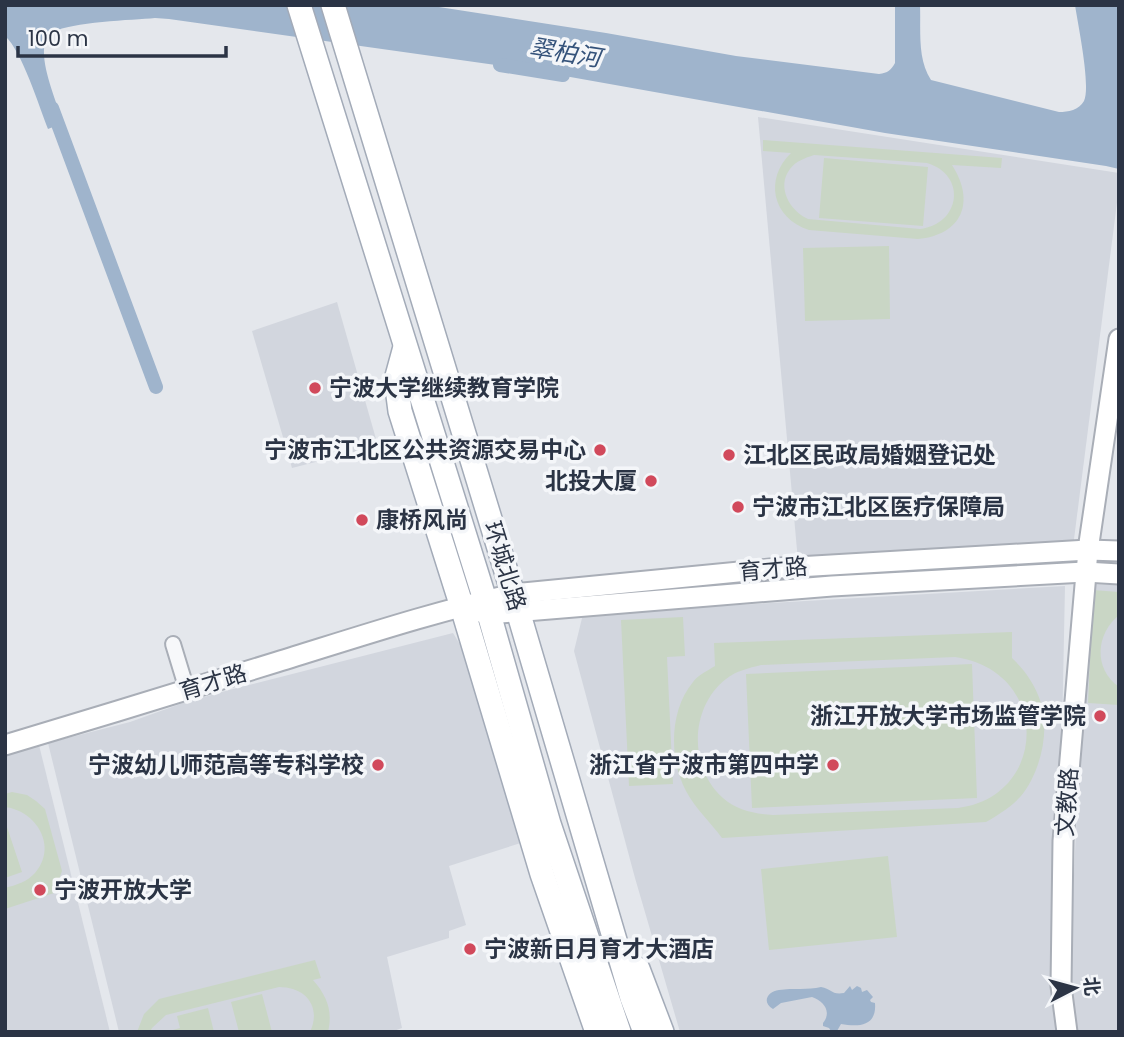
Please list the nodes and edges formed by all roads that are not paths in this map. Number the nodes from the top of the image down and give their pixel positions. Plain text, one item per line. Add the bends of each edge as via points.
1 (299, 5) edge
2 (334, 5) edge
3 (1119, 339) edge
4 (405, 347) junction
5 (1087, 550) junction
6 (1119, 551) edge
7 (1085, 572) junction
8 (1119, 574) edge
9 (521, 605) junction
10 (462, 607) junction
11 (487, 607) junction
12 (173, 644) dead end
13 (187, 690) junction
14 (5, 745) edge
15 (597, 1032) edge
16 (619, 1032) edge
17 (645, 1032) edge
18 (662, 1032) edge
19 (1067, 1032) edge

1 - 4 main road, 环城北路
2 - 9 main road, 环城北路
3 - 5 main road
4 - 10 main road via 396,380 400,411
4 - 11 main road, 环城北路
5 - 6 main road, 育才路
5 - 7 main road
5 - 9 main road, 育才路 via 780,568
7 - 8 main road, 育才路
7 - 9 main road, 育才路
7 - 19 main road, 文教路 via 1063,841 1061,986
9 - 11 main road, 育才路
9 - 17 main road, 环城北路
9 - 18 main road
10 - 11 main road, 育才路
10 - 13 main road, 育才路
10 - 15 main road via 542,874
11 - 16 main road, 环城北路 via 549,824
12 - 13 street
13 - 14 main road, 育才路

